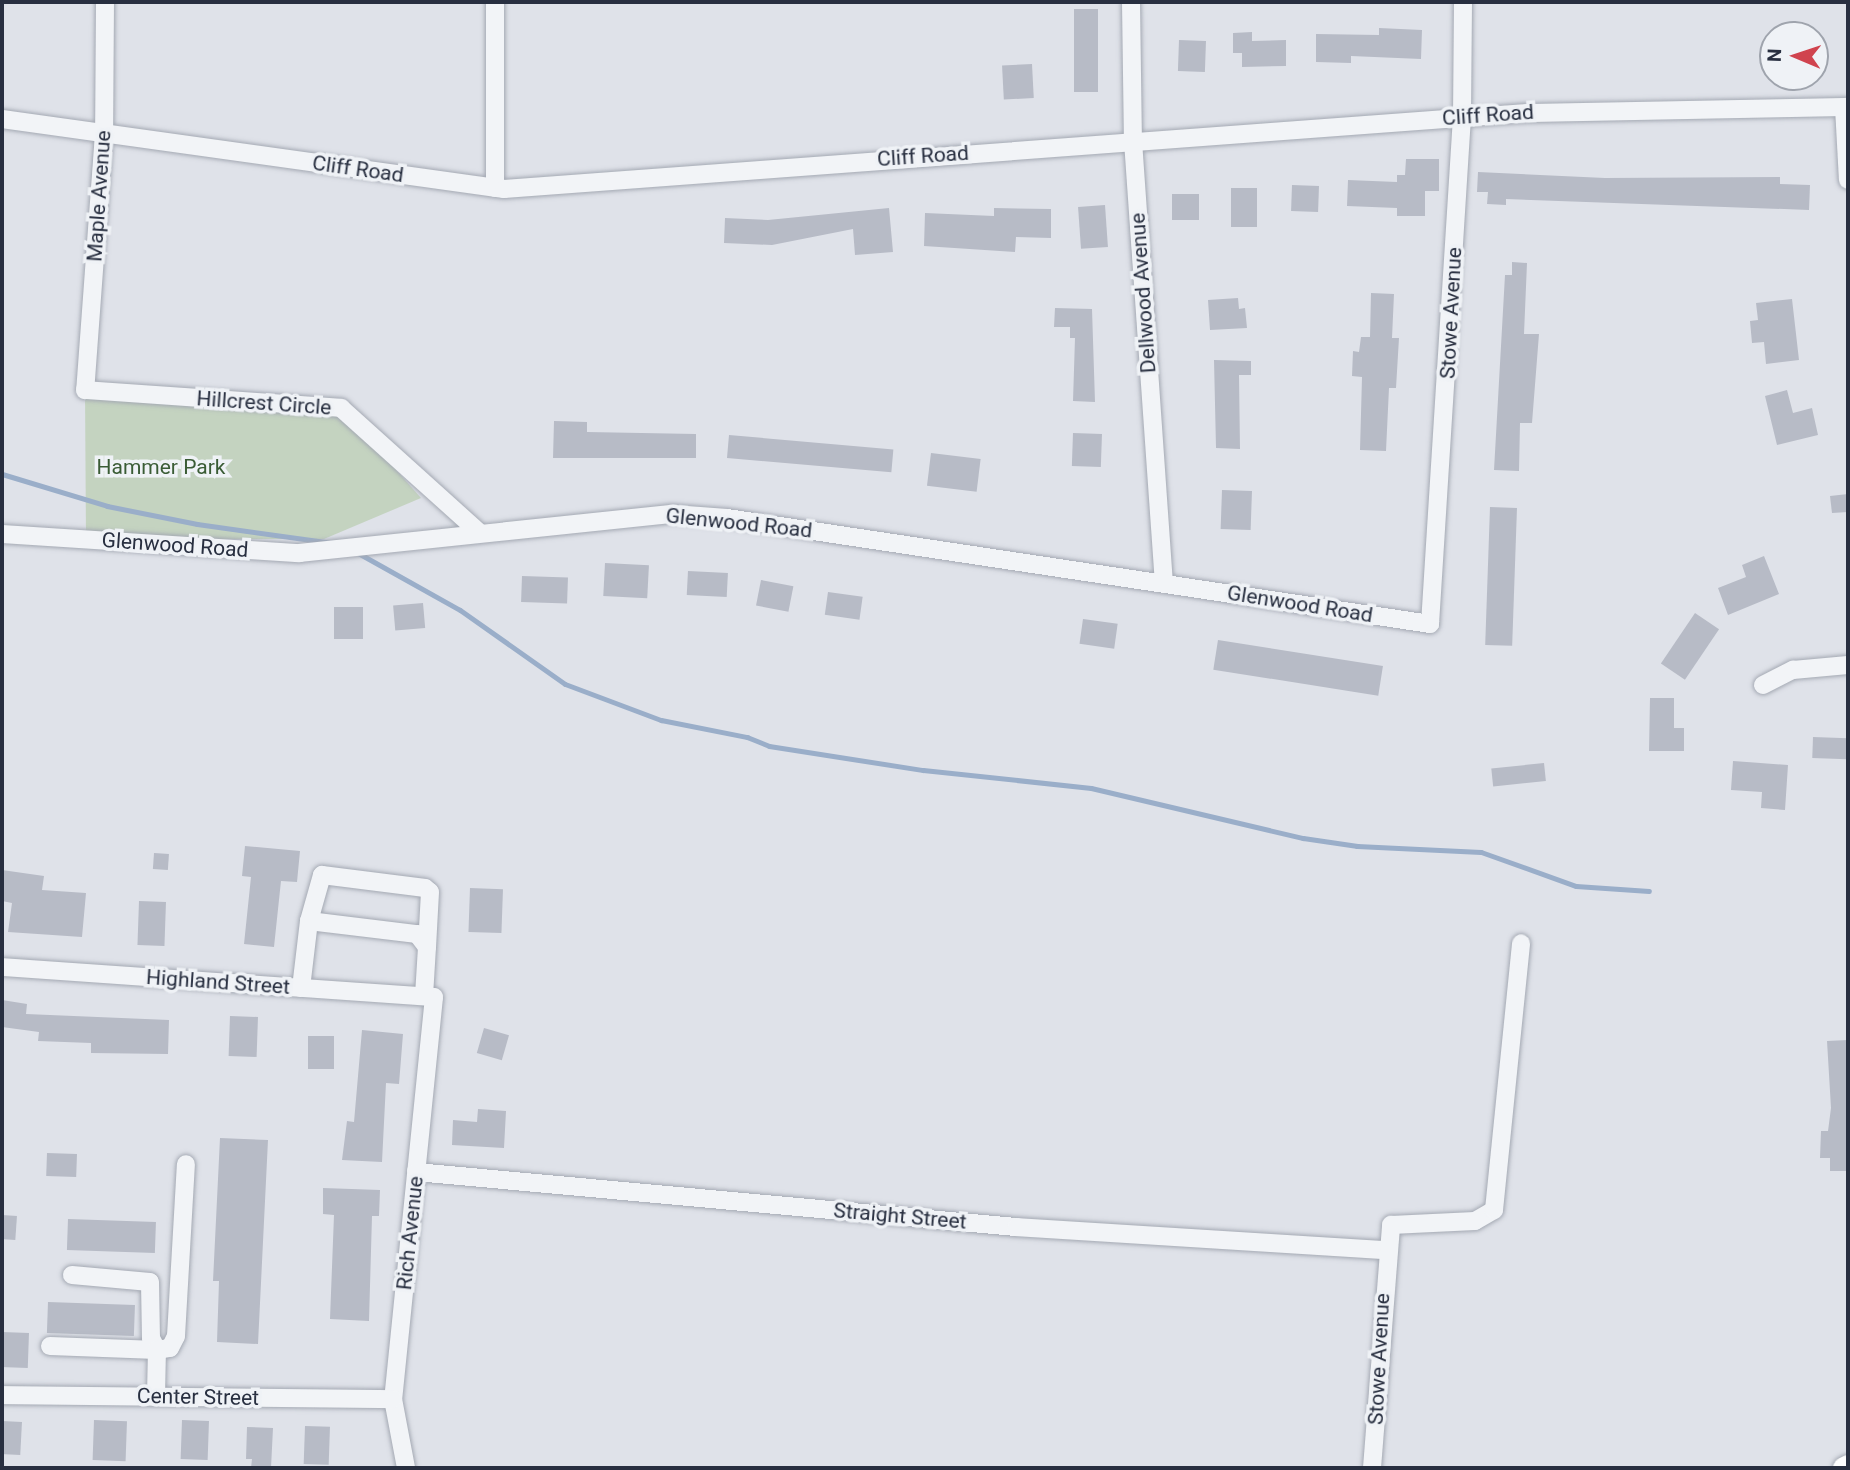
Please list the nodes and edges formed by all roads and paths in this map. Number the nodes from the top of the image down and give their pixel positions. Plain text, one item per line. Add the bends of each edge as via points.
1 (106, 2) edge
2 (495, 2) edge
3 (1131, 2) edge
4 (1463, 2) edge
5 (1846, 107) edge
6 (1462, 117) junction
7 (2, 119) edge
8 (104, 134) junction
9 (1133, 141) junction
10 (1848, 180) edge
11 (495, 188) junction
12 (85, 390) joint
13 (480, 533) junction
14 (2, 534) edge
15 (1164, 583) junction
16 (1430, 624) joint
17 (1848, 665) edge
18 (1763, 685) dead end
19 (309, 921) junction
20 (1521, 943) dead end
21 (427, 947) junction
22 (2, 967) edge
23 (301, 988) junction
24 (429, 997) junction
25 (186, 1164) dead end
26 (416, 1172) junction
27 (1385, 1250) junction
28 (72, 1275) dead end
29 (51, 1346) dead end
30 (157, 1350) junction
31 (2, 1395) edge
32 (156, 1396) junction
33 (393, 1399) junction
34 (406, 1468) edge
35 (1372, 1468) edge

1 - 8 street, Maple Avenue
2 - 11 street
3 - 9 street, Dellwood Avenue
4 - 6 street, Stowe Avenue
5 - 6 street, Cliff Road via 1645,107
5 - 10 street
6 - 9 street, Cliff Road
6 - 16 street, Stowe Avenue
7 - 8 street, Cliff Road
8 - 11 street, Cliff Road
8 - 12 street, Maple Avenue
9 - 11 street, Cliff Road
9 - 15 street, Dellwood Avenue
12 - 13 street, Hillcrest Circle via 341,408
13 - 14 street, Glenwood Road via 299,553
13 - 15 street, Glenwood Road via 637,514 727,518
15 - 16 street, Glenwood Road
17 - 18 street via 1793,670
19 - 21 street via 417,934
19 - 21 street, Rich Avenue via 322,875 425,888 430,892
19 - 23 street
20 - 27 street via 1494,1210 1475,1221 1391,1225
21 - 24 street, Rich Avenue
22 - 23 street, Highland Street
23 - 24 street, Highland Street
24 - 26 street, Rich Avenue
25 - 30 street via 176,1336 170,1348
26 - 27 street, Straight Street via 1016,1227
26 - 33 street, Rich Avenue
27 - 35 street, Stowe Avenue
28 - 30 street via 150,1282 151,1338
29 - 30 street
30 - 32 street
31 - 32 street, Center Street
32 - 33 street, Center Street
33 - 34 street, Rich Avenue

